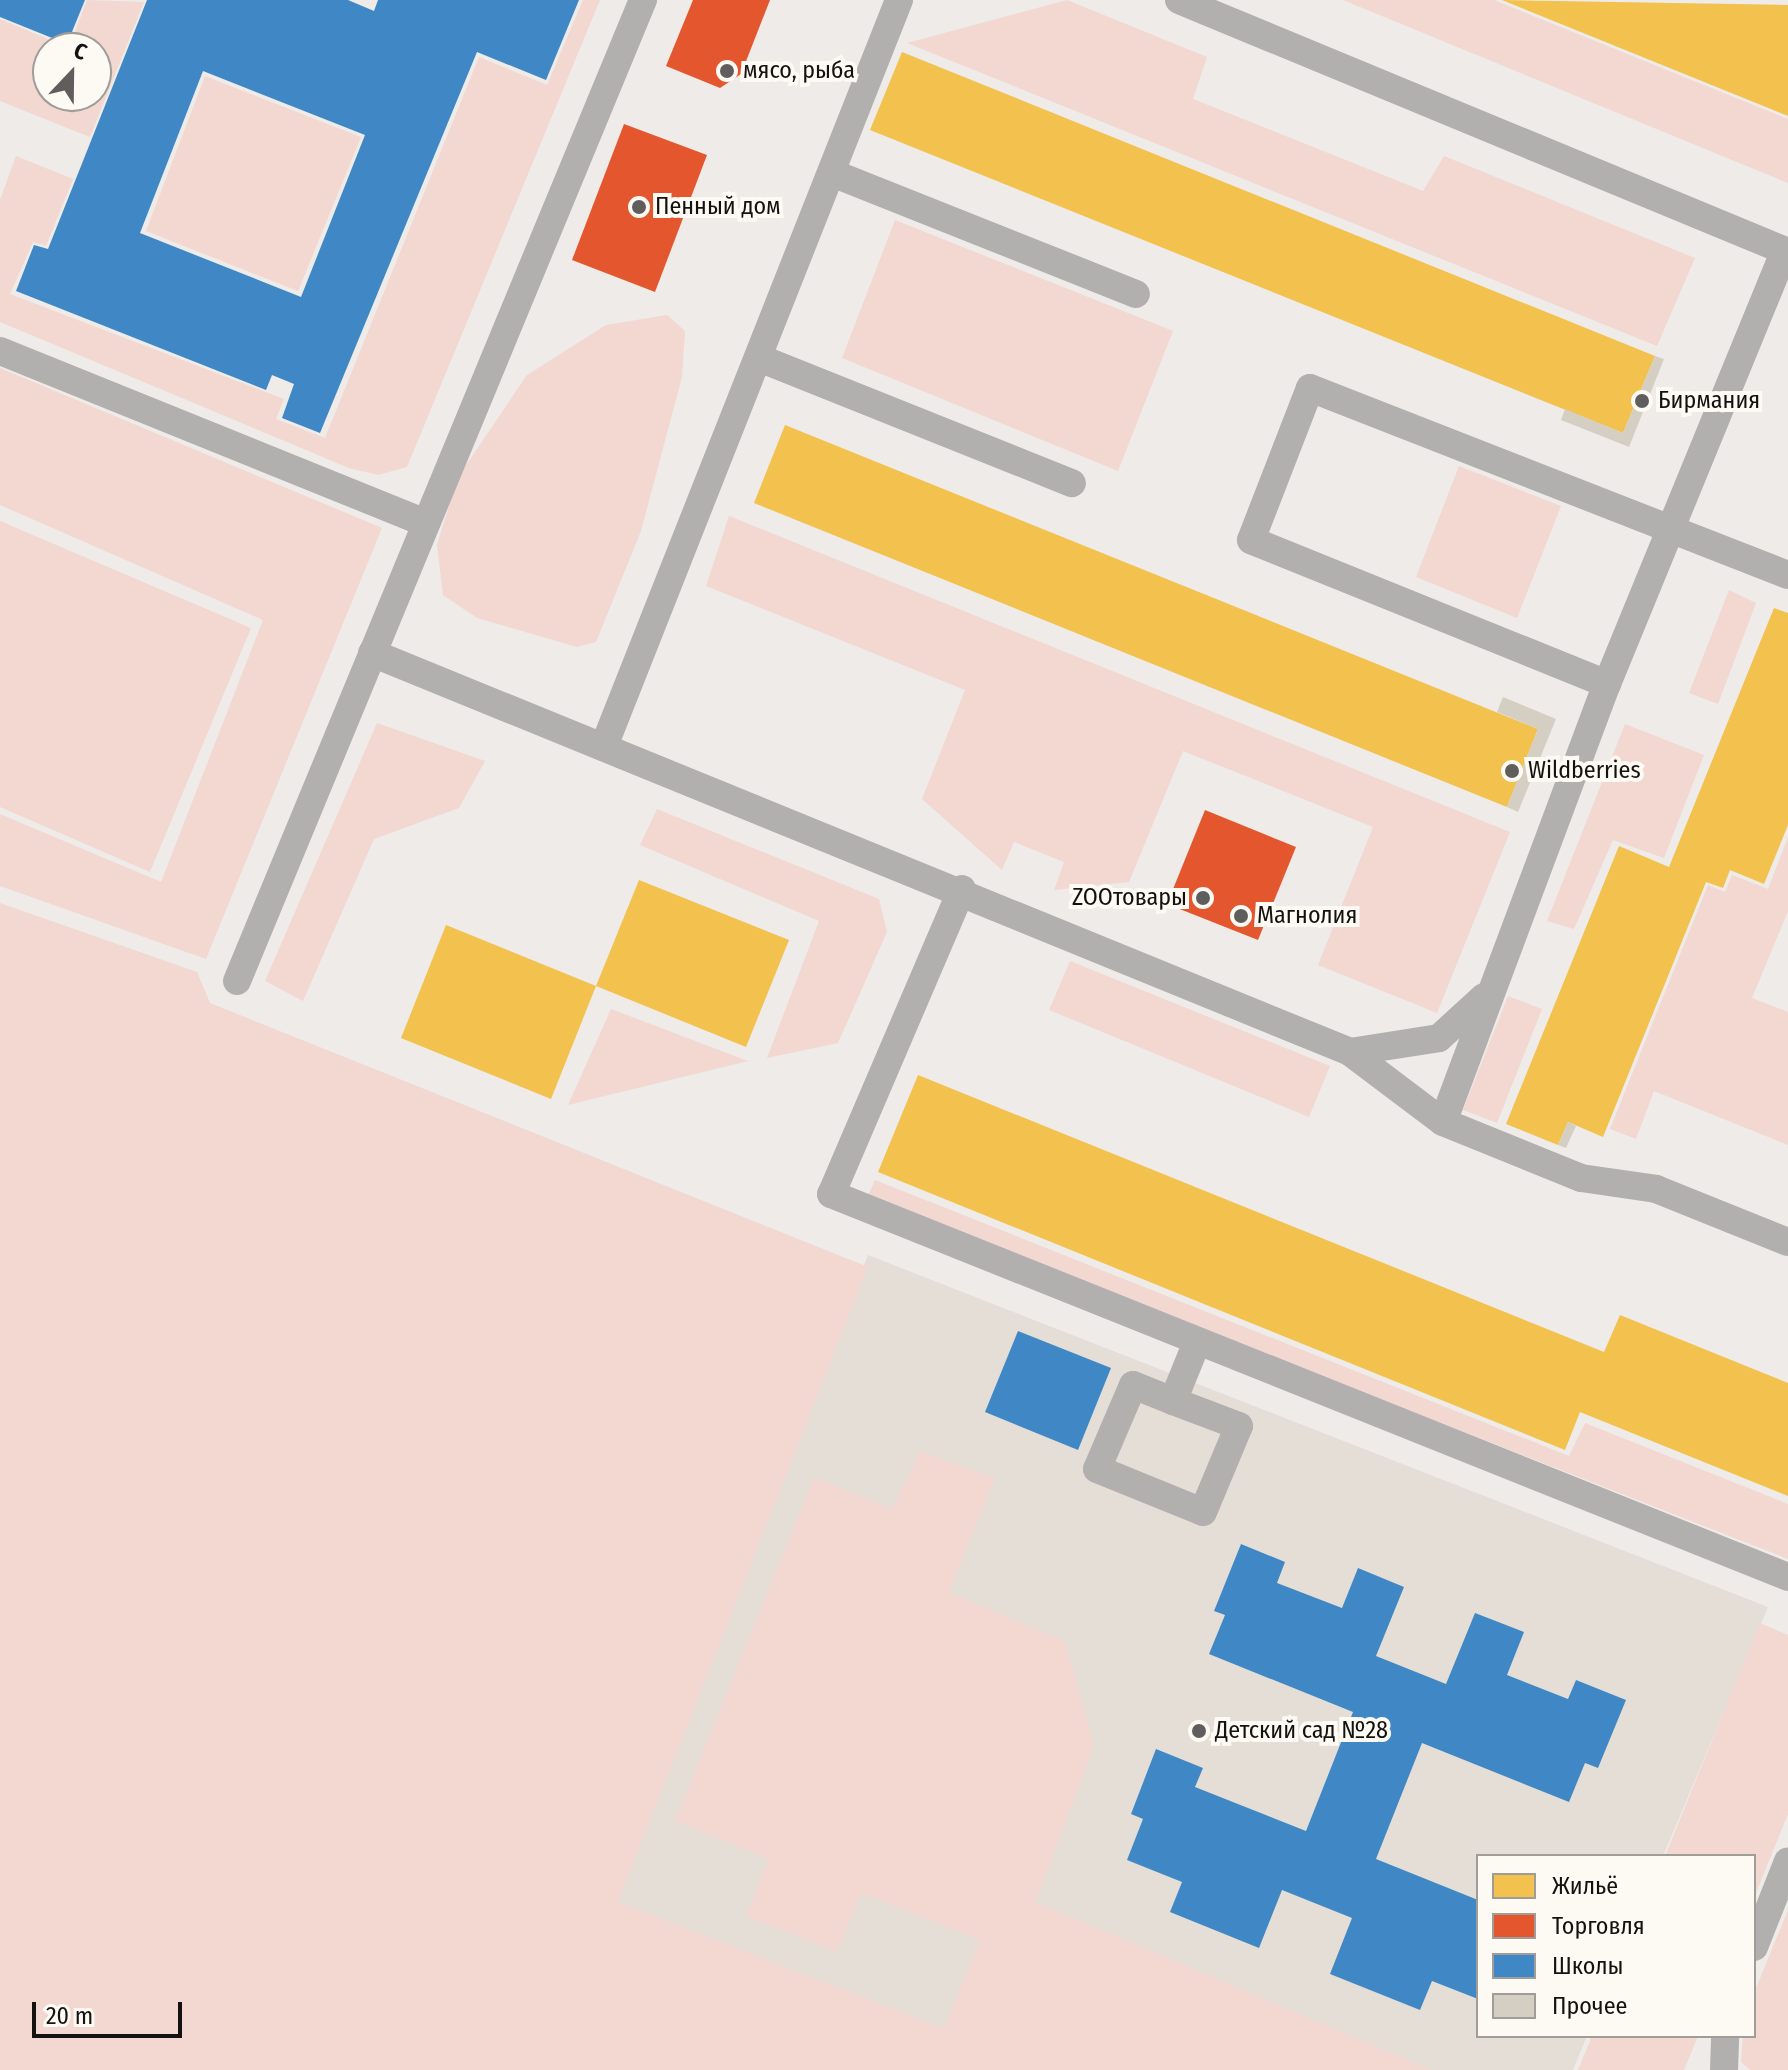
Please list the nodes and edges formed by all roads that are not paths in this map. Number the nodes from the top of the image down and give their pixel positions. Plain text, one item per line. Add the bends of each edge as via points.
1 (643, 0) edge
2 (899, 0) edge
3 (1180, 0) edge
4 (832, 173) junction
5 (1786, 252) edge
6 (1136, 294) dead end
7 (0, 351) edge
8 (759, 358) junction
9 (1072, 483) dead end
10 (424, 522) junction
11 (1668, 528) junction
12 (1788, 575) edge
13 (372, 653) junction
14 (1607, 684) junction
15 (604, 746) junction
16 (962, 889) junction
17 (237, 981) dead end
18 (1493, 988) junction
19 (1350, 1052) junction
20 (1443, 1122) junction
21 (1788, 1242) edge
22 (1197, 1342) junction
23 (1173, 1401) junction
24 (1788, 1577) edge
25 (1788, 1861) edge
26 (1756, 1942) edge
27 (1725, 2038) edge
28 (1724, 2070) edge

1 - 10 lane
2 - 4 lane
3 - 5 lane
4 - 6 lane
4 - 8 lane
5 - 11 lane
7 - 10 lane
8 - 9 lane
8 - 15 lane
10 - 13 lane
11 - 12 lane
11 - 14 lane
11 - 14 lane via 1310,388 1251,540
13 - 15 lane
13 - 17 lane
14 - 18 lane
15 - 16 lane
16 - 19 lane
16 - 22 lane via 831,1194
18 - 19 lane via 1439,1038
18 - 20 lane
19 - 20 lane
20 - 21 lane via 1581,1178 1656,1189
22 - 23 lane
22 - 24 lane
23 - 23 lane via 1239,1426 1203,1512 1097,1469 1133,1385
25 - 26 lane
27 - 28 lane

